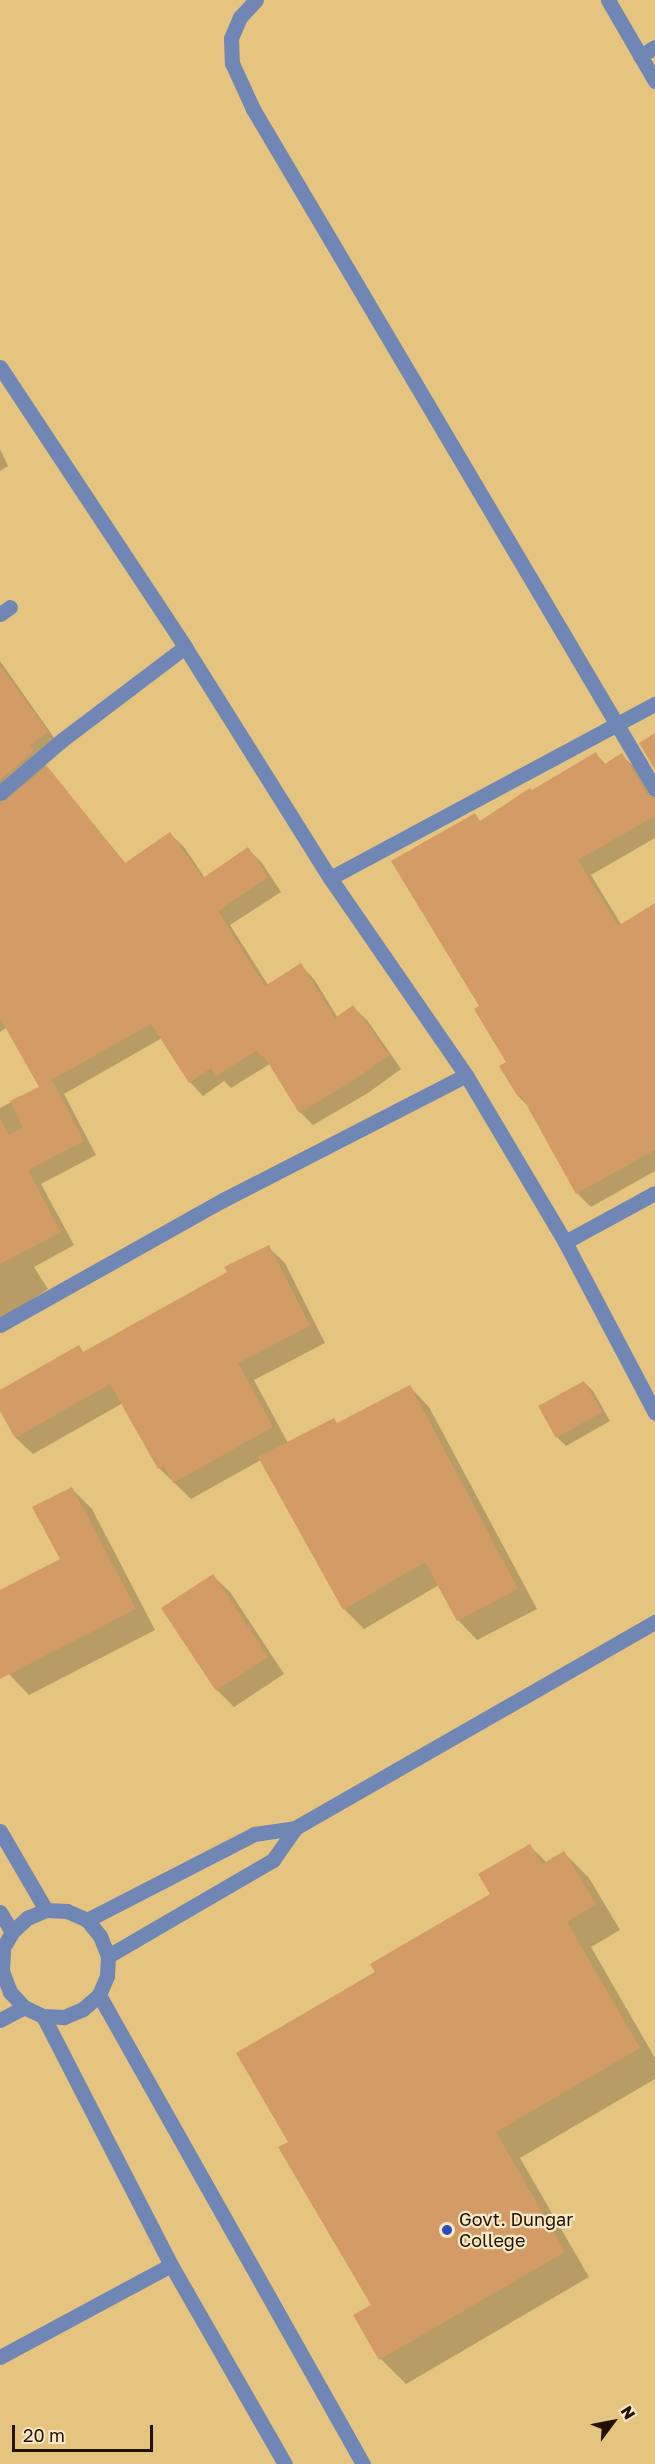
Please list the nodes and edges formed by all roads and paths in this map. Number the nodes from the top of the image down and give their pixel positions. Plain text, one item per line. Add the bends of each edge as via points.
1 (256, 0) edge
2 (608, 0) edge
3 (655, 47) edge
4 (640, 56) junction
5 (655, 81) edge
6 (0, 367) edge
7 (185, 646) junction
8 (655, 704) edge
9 (619, 726) junction
10 (655, 789) edge
11 (0, 793) edge
12 (330, 878) junction
13 (466, 1075) junction
14 (655, 1193) edge
15 (566, 1242) junction
16 (0, 1325) edge
17 (655, 1413) edge
18 (655, 1622) edge
19 (295, 1828) junction
20 (0, 1831) edge
21 (46, 1910) junction
22 (0, 1912) edge
23 (87, 1920) junction
24 (12, 1932) junction
25 (1, 1952) edge
26 (108, 1956) junction
27 (99, 1995) junction
28 (24, 2007) junction
29 (43, 2016) junction
30 (0, 2020) edge
31 (171, 2265) junction
32 (0, 2357) edge
33 (285, 2464) edge
34 (363, 2464) edge

1 - 9 street via 240,17 231,38 232,63 253,109
2 - 4 street
3 - 4 street
4 - 5 street
6 - 7 street
7 - 11 street
7 - 12 street
8 - 9 street
9 - 10 street
9 - 12 street
12 - 13 street
13 - 15 street
13 - 16 street via 223,1200
14 - 15 street
15 - 17 street
18 - 19 street
19 - 23 street via 254,1834
19 - 26 street via 273,1860
20 - 21 street
21 - 23 street via 67,1911
21 - 24 street via 27,1918
22 - 24 street
23 - 26 street via 100,1936
24 - 25 street
25 - 28 street via 9,1992
26 - 27 street via 107,1977
27 - 29 street via 84,2009 64,2017
27 - 34 street
28 - 29 street
28 - 30 street
29 - 31 street
31 - 32 street
31 - 33 street

